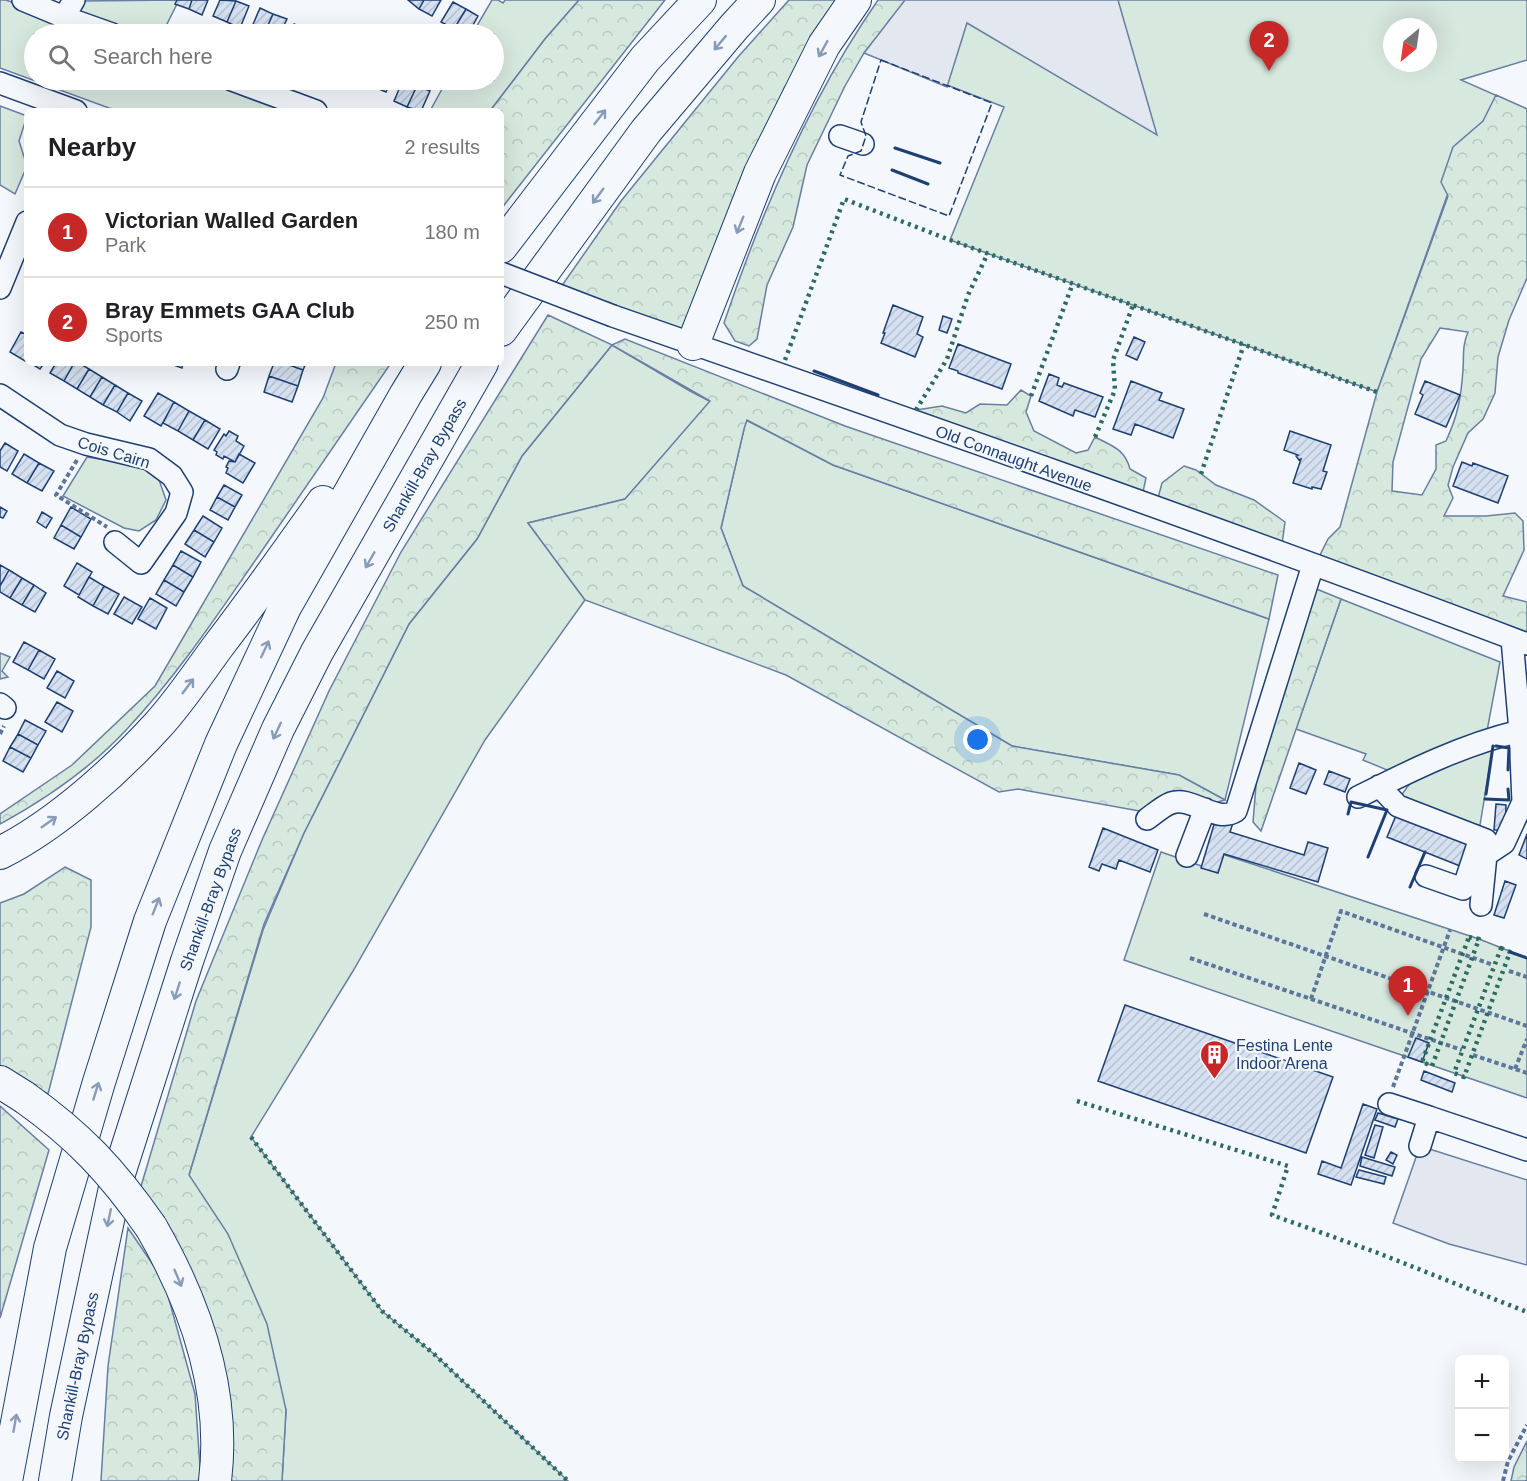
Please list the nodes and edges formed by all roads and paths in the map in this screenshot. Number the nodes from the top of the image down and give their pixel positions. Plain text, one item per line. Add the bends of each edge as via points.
1 (22, 0) edge
2 (700, 0) edge
3 (759, 0) edge
4 (855, 0) edge
5 (69, 8) edge
6 (95, 24) edge
7 (0, 83) edge
8 (259, 90) edge
9 (65, 108) edge
10 (308, 108) edge
11 (840, 136) dead end
12 (863, 144) dead end
13 (24, 229) edge
14 (504, 243) edge
15 (504, 274) edge
16 (0, 288) edge
17 (504, 326) edge
18 (693, 344) junction
19 (424, 366) edge
20 (480, 366) edge
21 (406, 393) junction
22 (0, 395) edge
23 (86, 444) junction
24 (115, 542) joint
25 (1313, 565) junction
26 (1519, 641) edge
27 (1520, 731) junction
28 (1379, 786) junction
29 (1358, 796) dead end
30 (1525, 803) edge
31 (1205, 809) junction
32 (1147, 819) dead end
33 (1487, 844) junction
34 (0, 853) edge
35 (1187, 856) dead end
36 (1426, 876) dead end
37 (1481, 905) dead end
38 (1204, 914) dead end
39 (1450, 930) dead end
40 (1443, 949) junction
41 (1326, 956) junction
42 (1190, 958) dead end
43 (1493, 966) dead end
44 (1509, 971) dead end
45 (1527, 977) edge
46 (1427, 991) junction
47 (1311, 999) junction
48 (1527, 1026) edge
49 (1412, 1034) junction
50 (1527, 1039) edge
51 (1462, 1050) dead end
52 (1473, 1055) dead end
53 (1515, 1069) junction
54 (1527, 1074) edge
55 (12, 1089) edge
56 (1389, 1104) joint
57 (1429, 1118) junction
58 (1420, 1146) dead end
59 (1527, 1150) edge
60 (1527, 1425) edge
61 (6, 1481) edge
62 (55, 1481) edge
63 (215, 1481) edge
64 (1503, 1481) edge

1 - 5 street
14 -> 2 highway via 645,59
3 -> 17 highway via 646,131
4 -> 18 highway via 824,45 760,173
5 - 6 street
7 - 9 street
8 - 10 street
11 - 12 street
13 - 16 street
15 - 18 street, Old Connaught Avenue, bridge
18 - 25 street, Old Connaught Avenue
19 - 21 highway
20 -> 62 highway, Shankill-Bray Bypass via 317,652 278,729 225,851 116,1183
34 -> 21 highway via 69,808 159,724
61 -> 21 highway via 50,1248 150,921 221,744 285,607
22 - 23 street, Cois Cairn via 60,435
23 - 24 path via 56,495 105,524
23 - 24 street, Cois Cairn via 149,459 172,476 182,492 176,513 141,564
25 - 26 street, Old Connaught Avenue
25 - 31 street via 1236,812 1230,815
26 - 27 street
27 - 28 street via 1443,755
27 - 30 street
28 - 29 street
28 - 33 street via 1398,806
30 - 33 street via 1504,843
31 - 32 street via 1185,801 1170,803
31 - 35 street
33 - 36 street via 1463,889
33 - 37 street
38 - 41 path
39 - 40 path
40 - 41 path via 1341,911
40 - 43 path
40 - 46 path
41 - 46 path
41 - 47 path
42 - 47 path
44 - 45 path
46 - 48 path
46 - 49 path
47 - 49 path
49 - 51 path
49 - 56 path
50 - 53 path
52 - 53 path
53 - 54 path
55 -> 63 highway, bridge via 59,1122 88,1149 127,1193 172,1263 209,1368 216,1418
56 - 57 street
57 - 58 street
57 - 59 street
60 - 64 path via 1508,1461

